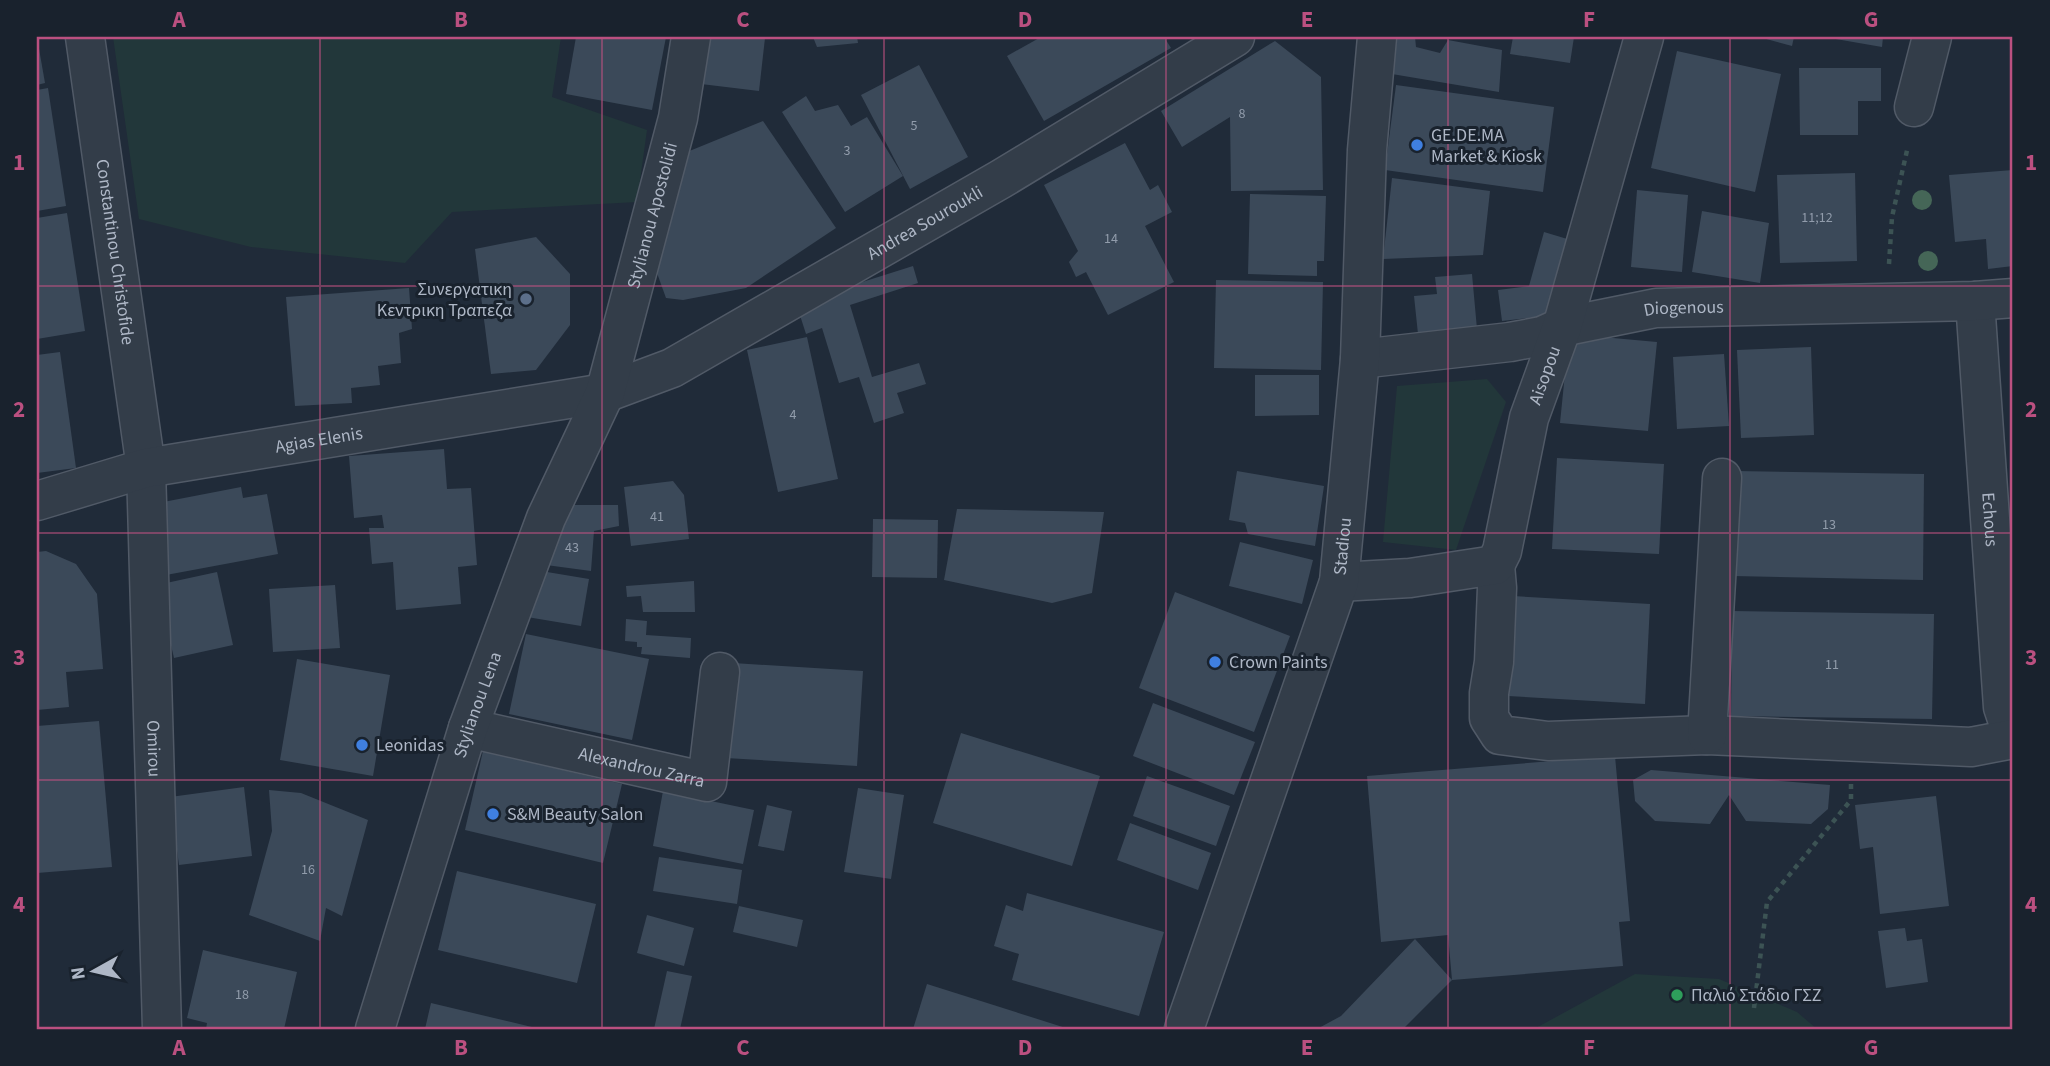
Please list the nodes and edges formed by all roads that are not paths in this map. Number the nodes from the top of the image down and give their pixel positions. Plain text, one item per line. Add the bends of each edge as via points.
1 (85, 37) edge
2 (691, 37) edge
3 (1235, 37) edge
4 (1377, 37) edge
5 (1644, 37) edge
6 (1932, 37) edge
7 (1914, 107) dead end
8 (2013, 298) edge
9 (1975, 301) junction
10 (1562, 327) junction
11 (1360, 359) junction
12 (605, 393) junction
13 (146, 468) junction
14 (1722, 478) dead end
15 (37, 501) edge
16 (1495, 565) junction
17 (1339, 582) junction
18 (720, 673) dead end
19 (468, 728) junction
20 (1707, 735) junction
21 (2013, 738) edge
22 (162, 1029) edge
23 (375, 1029) edge
24 (1184, 1029) edge

1 - 13 street, Constantinou Christofide
2 - 12 street, Stylianou Apostolidi via 678,118
3 - 12 street, Andrea Souroukli via 1001,179 672,368
4 - 11 street, Stadiou via 1367,150
5 - 10 street, Aisopou
6 - 7 street
8 - 9 street, Diogenous
9 - 10 street, Diogenous via 1656,308
9 - 21 street, Echous via 2003,707
10 - 11 street, Diogenous via 1510,342
10 - 16 street, Aisopou via 1529,418 1502,551
11 - 17 street, Stadiou
12 - 13 street, Agias Elenis
12 - 19 street, Stylianou Lena via 546,518
13 - 15 street, Agias Elenis
13 - 22 street, Omirou
14 - 20 street
16 - 17 street via 1410,578
16 - 20 street via 1489,718 1500,735 1548,741
17 - 24 street, Stadiou
18 - 19 street, Alexandrou Zarra via 707,782
19 - 23 street, Stylianou Lena
20 - 21 street via 1971,747

